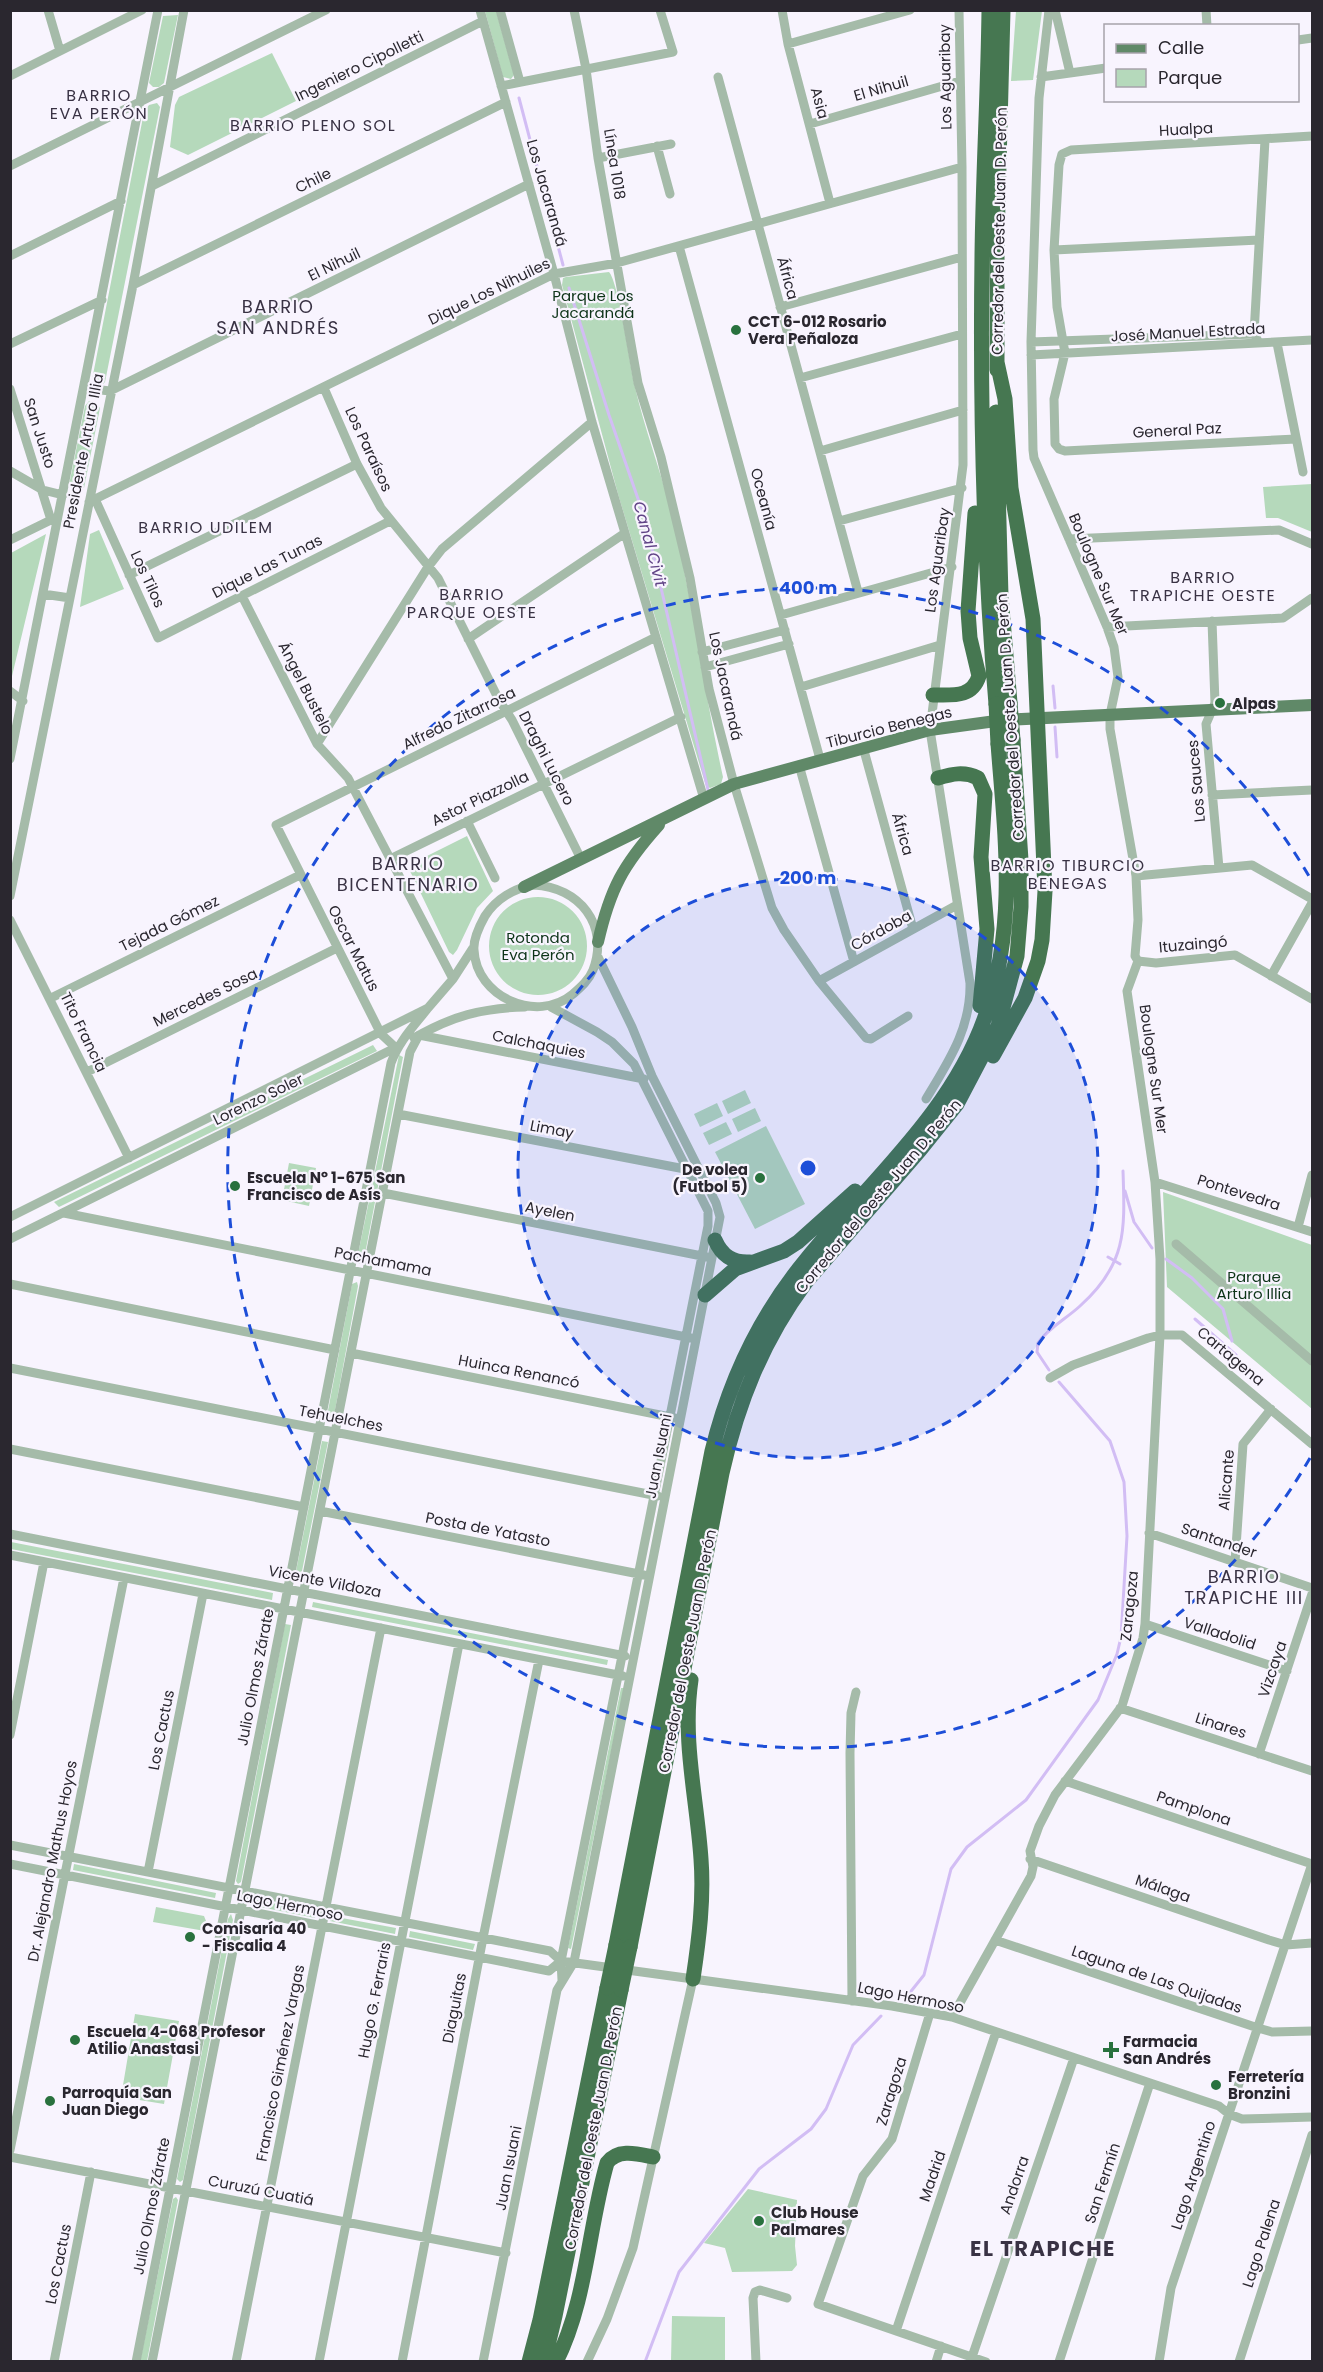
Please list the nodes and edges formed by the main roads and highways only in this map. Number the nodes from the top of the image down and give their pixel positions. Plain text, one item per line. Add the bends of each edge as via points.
1 (982, 10) edge
2 (989, 10) edge
3 (1003, 10) edge
4 (1012, 10) edge
5 (994, 85) junction
6 (997, 362) junction
7 (982, 433) junction
8 (933, 695) road end
9 (1003, 703) junction
10 (1312, 705) edge
11 (1038, 718) junction
12 (1006, 742) junction
13 (938, 778) road end
14 (664, 820) junction
15 (524, 887) road end
16 (598, 942) road end
17 (968, 1056) junction
18 (957, 1104) junction
19 (935, 1110) junction
20 (914, 1146) junction
21 (891, 1161) junction
22 (716, 1240) road end
23 (756, 1262) junction
24 (705, 1294) road end
25 (698, 1599) junction
26 (623, 1946) junction
27 (693, 1979) road end
28 (614, 1989) junction
29 (653, 2157) road end
30 (529, 2361) edge
31 (544, 2361) edge
32 (556, 2361) edge

1 - 5 highway
2 - 5 highway, Corredor del Oeste Juan D. Perón
3 - 5 highway, Corredor del Oeste Juan D. Perón
4 - 5 highway
5 - 6 highway, Corredor del Oeste Juan D. Perón
5 - 7 highway, Corredor del Oeste Juan D. Perón via 982,255
6 - 9 highway, Corredor del Oeste Juan D. Perón
6 - 11 highway via 1005,399 1011,488 1033,619
7 - 8 highway via 968,590 970,638 979,676 965,694
7 - 9 highway, Corredor del Oeste Juan D. Perón via 984,528
9 - 12 highway, Corredor del Oeste Juan D. Perón, bridge
10 - 11 main road, Tiburcio Benegas
11 - 14 main road, Tiburcio Benegas via 930,730 863,747 734,784
11 - 18 highway via 1045,891 1038,961 1013,1023
12 - 17 highway, Corredor del Oeste Juan D. Perón via 1006,923 994,987
12 - 18 highway, Corredor del Oeste Juan D. Perón via 1021,860 1017,956 998,1026
13 - 17 highway via 969,773 978,778 985,794 981,857 987,929 982,993
14 - 15 main road, Tiburcio Benegas
14 - 16 main road, Tiburcio Benegas via 614,885
17 - 19 highway, Corredor del Oeste Juan D. Perón
18 - 19 highway, Corredor del Oeste Juan D. Perón
19 - 20 highway, Corredor del Oeste Juan D. Perón
20 - 21 highway, Corredor del Oeste Juan D. Perón
20 - 25 highway, Corredor del Oeste Juan D. Perón via 806,1281 758,1359 730,1437
21 - 23 highway via 798,1242
21 - 26 highway, Corredor del Oeste Juan D. Perón via 779,1296 736,1374 722,1412 706,1481
22 - 23 highway via 730,1259
23 - 24 highway via 735,1269
25 - 26 highway, Corredor del Oeste Juan D. Perón
25 - 27 highway via 687,1729 702,1880
26 - 28 highway, Corredor del Oeste Juan D. Perón, bridge
28 - 30 highway, Corredor del Oeste Juan D. Perón
28 - 31 highway, Corredor del Oeste Juan D. Perón
29 - 32 highway via 630,2152 618,2154 607,2163 576,2312

